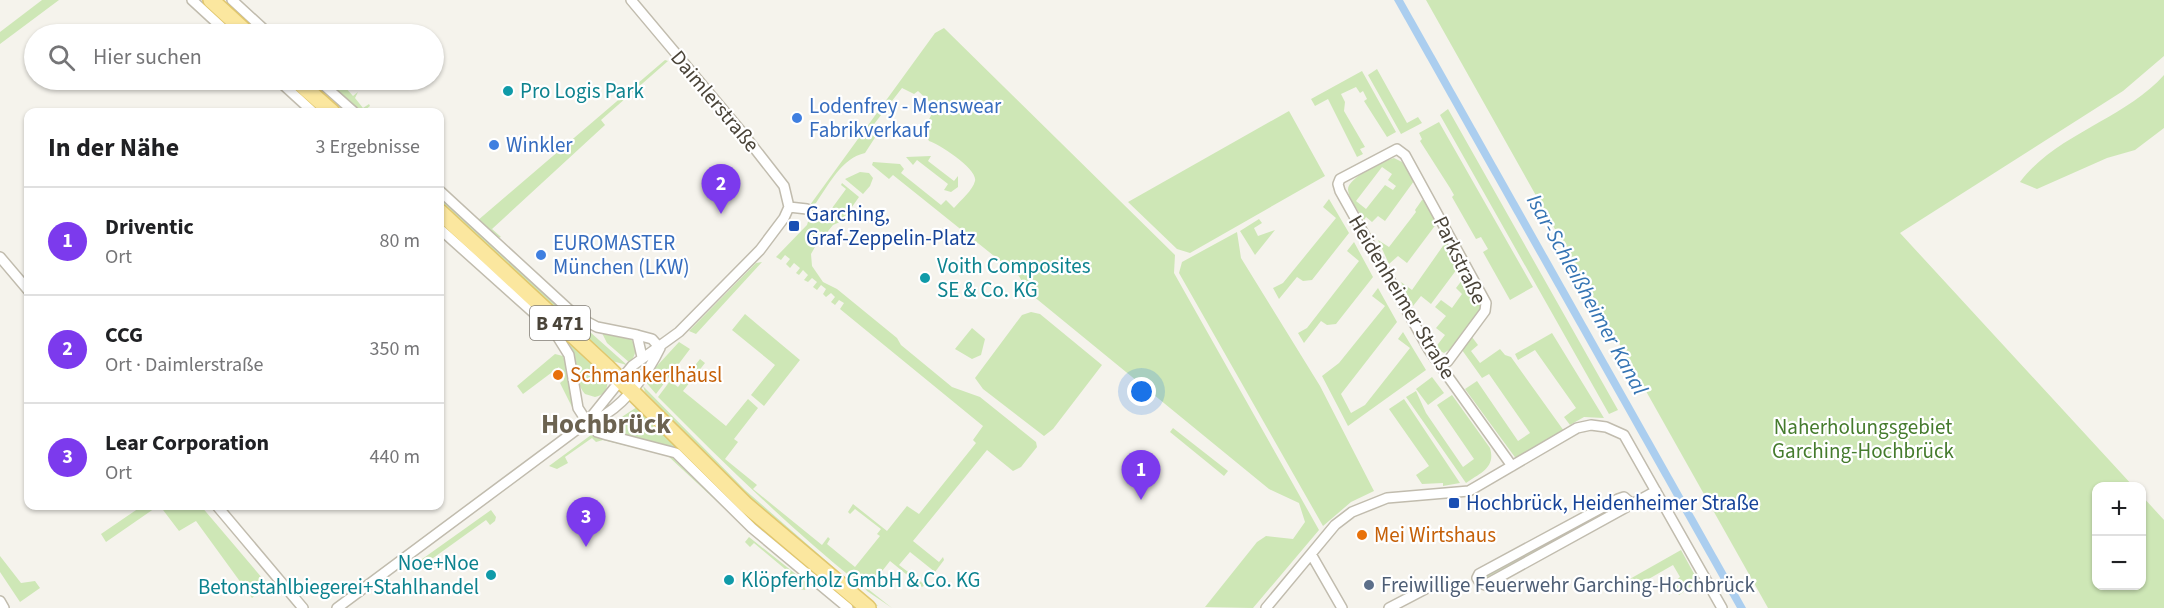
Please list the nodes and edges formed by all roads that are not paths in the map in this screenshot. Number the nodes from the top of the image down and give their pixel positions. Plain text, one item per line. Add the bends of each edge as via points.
1 (192, 0) edge
2 (211, 0) edge
3 (232, 0) edge
4 (631, 0) edge
5 (218, 24) edge
6 (237, 24) edge
7 (258, 24) edge
8 (289, 90) edge
9 (307, 90) edge
10 (329, 90) edge
11 (309, 108) edge
12 (328, 108) edge
13 (350, 108) edge
14 (1398, 149) joint
15 (444, 195) edge
16 (789, 207) junction
17 (807, 209) dead end
18 (444, 216) edge
19 (444, 233) edge
20 (0, 257) edge
21 (24, 285) edge
22 (636, 335) junction
23 (660, 348) junction
24 (642, 357) junction
25 (1441, 366) junction
26 (626, 385) junction
27 (587, 422) junction
28 (1512, 466) junction
29 (1656, 491) junction
30 (1632, 504) junction
31 (220, 510) edge
32 (1311, 555) junction
33 (1433, 585) dead end
34 (0, 601) edge
35 (4, 608) edge
36 (303, 608) edge
37 (337, 608) edge
38 (848, 608) edge
39 (868, 608) edge
40 (1266, 608) edge
41 (1342, 608) edge
42 (1389, 608) edge
43 (1722, 608) edge

1 - 5 street
2 - 6 main road
3 - 7 street
4 - 16 street, Daimlerstraße via 777,176 787,193
8 - 11 street
9 - 12 main road
10 - 13 street
14 - 25 street, Parkstraße via 1405,155 1486,303 1485,311
14 - 25 street, Heidenheimer Straße via 1340,178 1338,184
15 - 22 street via 576,316 597,327
16 - 17 street
16 - 23 street via 760,250
18 - 26 main road, B 471
19 - 27 street via 565,345 578,408
20 - 21 street
22 - 23 street via 652,339
22 - 24 street
23 - 24 street
23 - 26 street via 654,360
24 - 26 street
25 - 28 street, Heidenheimer Straße
26 - 27 street
26 - 27 street via 608,413
26 - 39 main road, B 471 via 746,505
27 - 37 street
27 - 38 street via 597,432 676,453 752,528
28 - 29 street via 1566,432 1591,425 1606,427 1624,435
28 - 32 street via 1469,491 1387,498 1366,506 1335,525
29 - 30 street
29 - 43 street
30 - 30 street via 1624,497 1618,499 1477,578 1485,585
31 - 36 street
32 - 40 street
32 - 41 street
33 - 42 street
34 - 35 street

